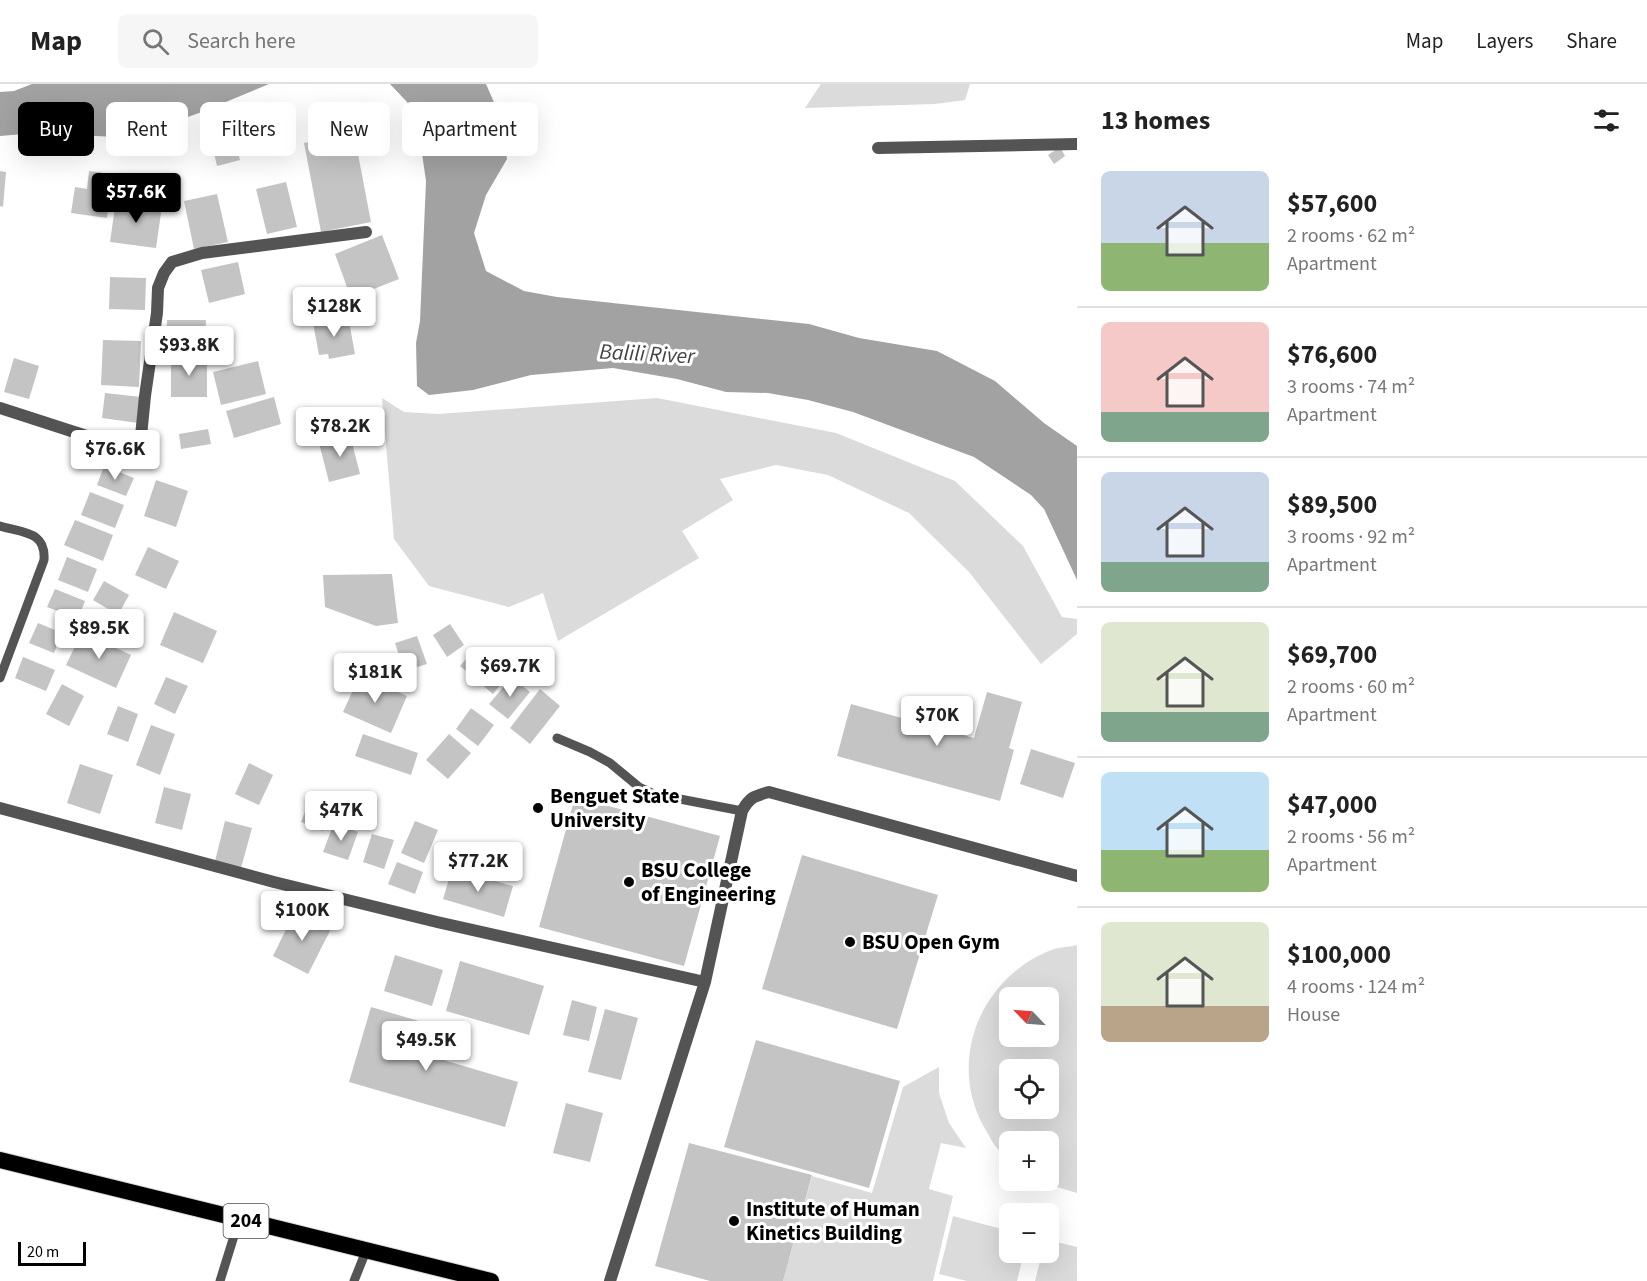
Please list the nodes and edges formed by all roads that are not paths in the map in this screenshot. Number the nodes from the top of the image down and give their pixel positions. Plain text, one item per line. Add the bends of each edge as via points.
1 (1077, 144) edge
2 (878, 148) dead end
3 (366, 232) dead end
4 (0, 408) edge
5 (0, 526) edge
6 (0, 678) edge
7 (557, 738) dead end
8 (0, 808) edge
9 (742, 811) junction
10 (1077, 876) edge
11 (705, 982) junction
12 (0, 1161) edge
13 (239, 1220) junction
14 (366, 1251) junction
15 (220, 1281) edge
16 (354, 1281) edge
17 (491, 1281) edge
18 (610, 1281) edge

1 - 2 street
3 - 4 street via 202,254 172,262 158,288 141,436 133,445 99,440
5 - 6 lane via 42,542 44,560
7 - 9 lane via 610,763 654,794
8 - 11 street via 426,920
9 - 10 street via 755,796 769,792
9 - 11 street
11 - 18 street
12 - 13 highway, 204
13 - 14 highway, 204
13 - 15 lane
14 - 16 lane
14 - 17 highway, 204

